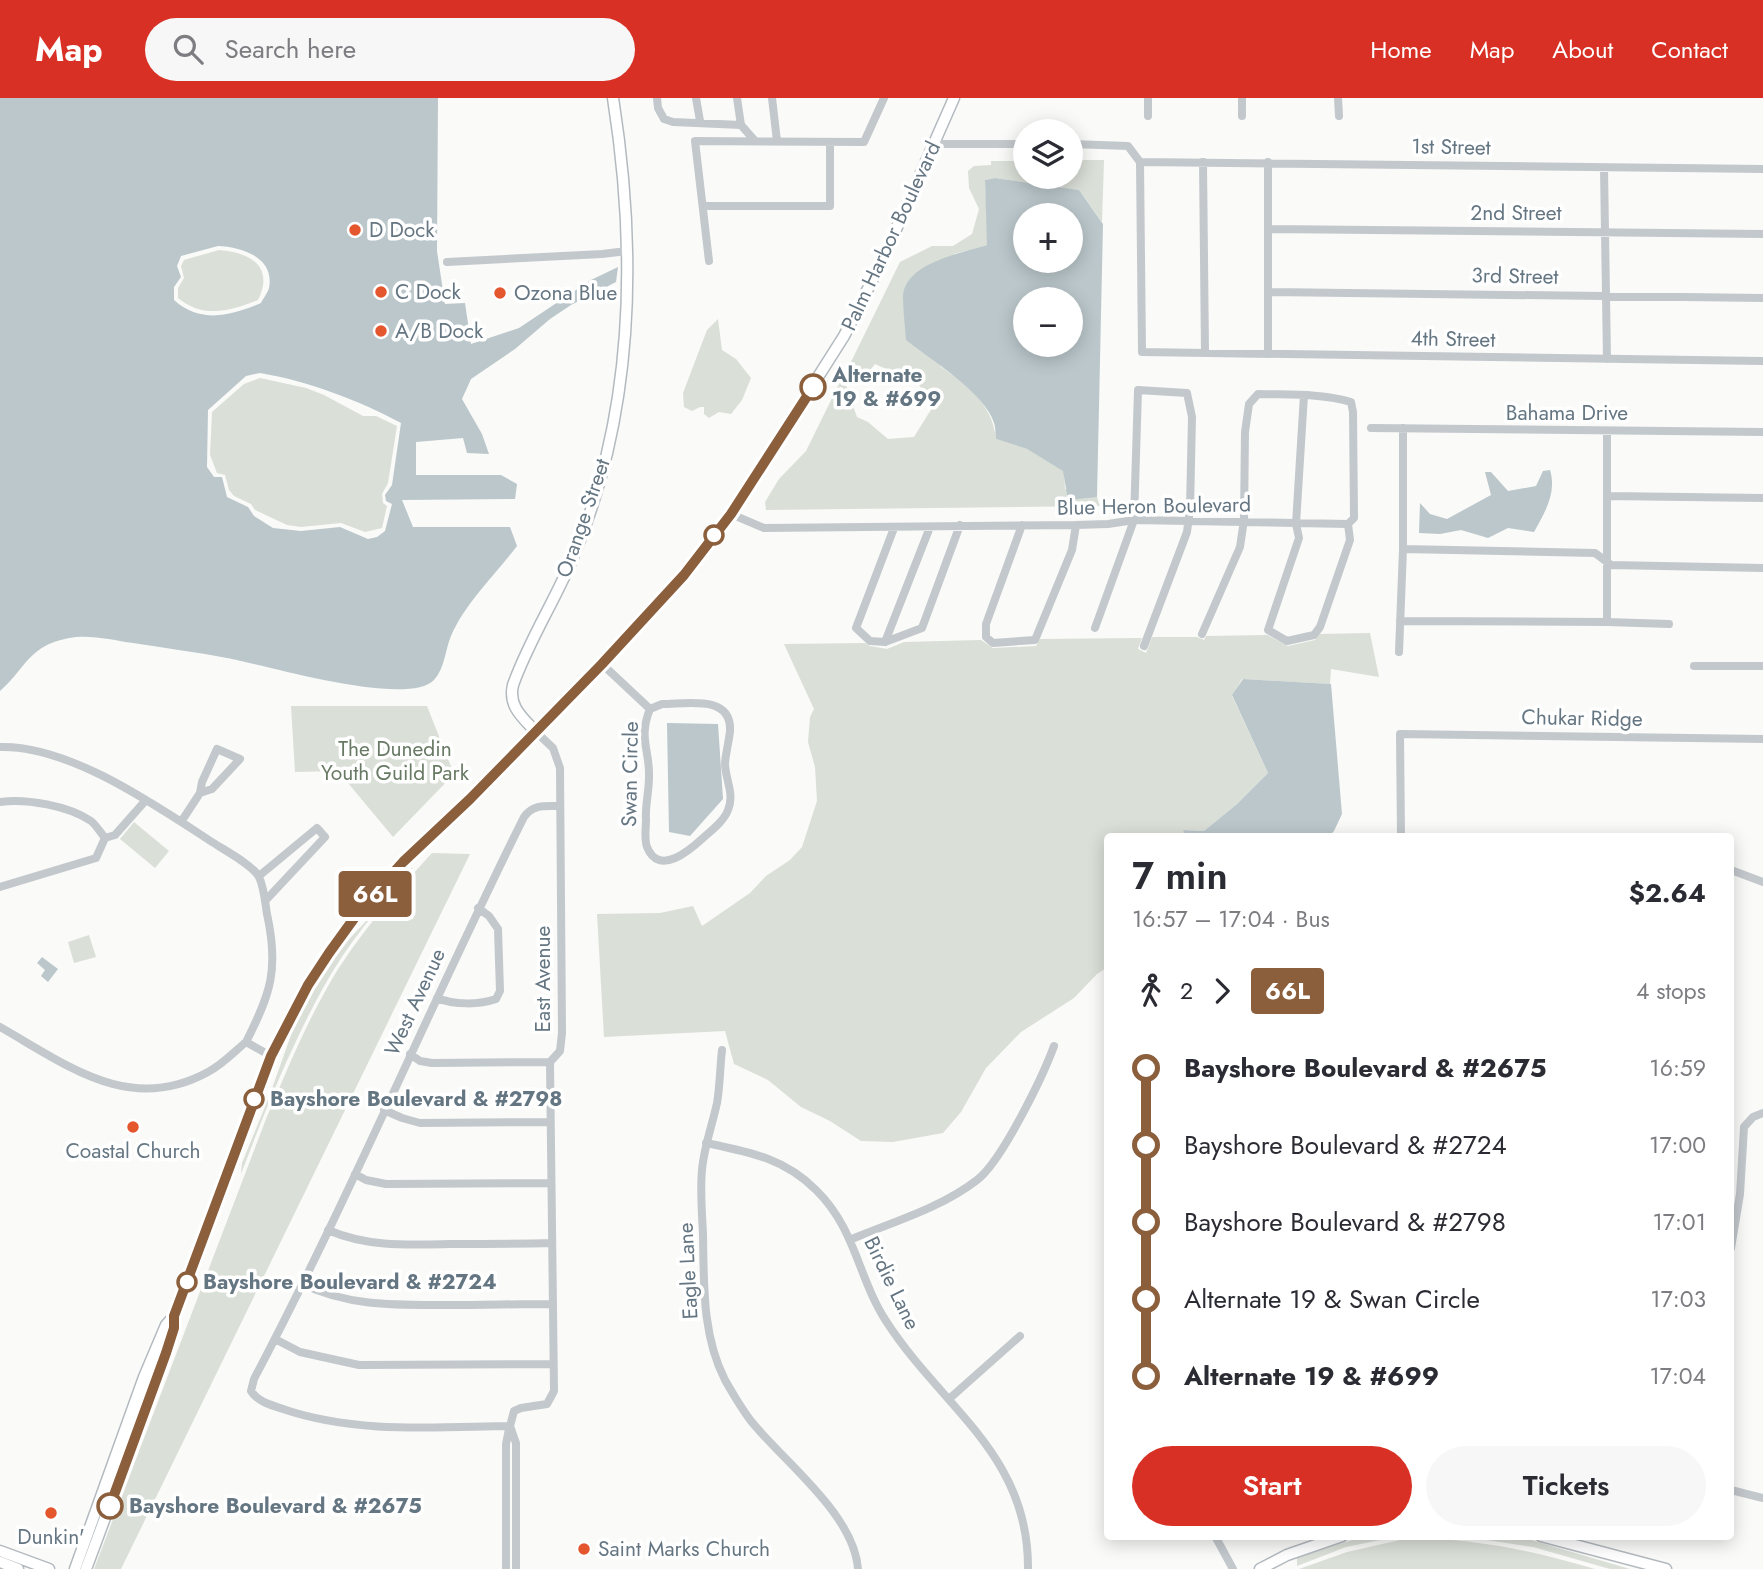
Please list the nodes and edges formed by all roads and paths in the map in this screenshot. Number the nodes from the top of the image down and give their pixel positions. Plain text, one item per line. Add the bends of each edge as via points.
1 (613, 98) edge
2 (657, 98) edge
3 (696, 98) edge
4 (737, 98) edge
5 (772, 98) edge
6 (884, 98) edge
7 (954, 98) edge
8 (1148, 98) edge
9 (1242, 98) edge
10 (1338, 98) edge
11 (1148, 116) dead end
12 (1242, 116) dead end
13 (1339, 116) dead end
14 (700, 121) junction
15 (741, 125) junction
16 (755, 141) junction
17 (777, 141) junction
18 (830, 142) junction
19 (934, 144) junction
20 (1013, 144) edge
21 (1083, 144) edge
22 (1140, 162) junction
23 (1203, 162) junction
24 (1268, 162) junction
25 (1604, 168) junction
26 (1763, 169) edge
27 (703, 206) junction
28 (1269, 229) junction
29 (1605, 232) junction
30 (1763, 234) edge
31 (628, 251) junction
32 (709, 261) dead end
33 (447, 262) dead end
34 (1268, 292) junction
35 (1605, 297) junction
36 (1763, 298) edge
37 (1205, 352) junction
38 (1268, 354) junction
39 (1607, 359) junction
40 (1763, 361) edge
41 (1304, 395) junction
42 (1371, 428) dead end
43 (1403, 428) junction
44 (1607, 431) junction
45 (1763, 432) edge
46 (1607, 496) junction
47 (1763, 498) edge
48 (731, 514) junction
49 (1189, 519) junction
50 (1134, 520) junction
51 (1244, 520) junction
52 (1296, 524) junction
53 (1348, 524) junction
54 (960, 525) junction
55 (1022, 525) junction
56 (1076, 525) junction
57 (930, 527) junction
58 (894, 528) junction
59 (1403, 548) junction
60 (1608, 565) junction
61 (1763, 568) edge
62 (1400, 621) junction
63 (1607, 622) junction
64 (1669, 625) dead end
65 (1095, 628) dead end
66 (1202, 634) dead end
67 (885, 642) junction
68 (1144, 646) dead end
69 (1399, 652) dead end
70 (602, 664) junction
71 (1694, 666) dead end
72 (1763, 666) edge
73 (650, 709) junction
74 (536, 731) junction
75 (1763, 739) edge
76 (0, 747) edge
77 (200, 793) junction
78 (146, 800) junction
79 (0, 802) edge
80 (560, 806) junction
81 (181, 822) junction
82 (1401, 833) edge
83 (105, 838) junction
84 (1734, 871) edge
85 (259, 876) junction
86 (1763, 882) edge
87 (0, 887) edge
88 (265, 901) junction
89 (478, 908) junction
90 (437, 998) junction
91 (0, 1027) edge
92 (246, 1042) junction
93 (1054, 1046) dead end
94 (722, 1050) dead end
95 (410, 1054) junction
96 (271, 1056) junction
97 (550, 1062) junction
98 (384, 1110) junction
99 (1763, 1113) edge
100 (550, 1122) junction
101 (706, 1143) junction
102 (355, 1174) junction
103 (551, 1183) junction
104 (328, 1230) junction
105 (1734, 1230) edge
106 (852, 1240) junction
107 (552, 1243) junction
108 (302, 1284) junction
109 (552, 1304) junction
110 (174, 1316) junction
111 (1020, 1336) dead end
112 (275, 1339) junction
113 (553, 1364) junction
114 (949, 1399) junction
115 (510, 1426) junction
116 (1734, 1491) edge
117 (1763, 1498) edge
118 (1216, 1540) edge
119 (1330, 1540) edge
120 (1565, 1540) edge
121 (0, 1551) edge
122 (2, 1566) edge
123 (18, 1569) edge
124 (49, 1569) edge
125 (75, 1569) edge
126 (86, 1569) edge
127 (506, 1569) edge
128 (516, 1569) edge
129 (858, 1569) edge
130 (1028, 1569) edge
131 (1233, 1569) edge
132 (1260, 1569) edge
133 (1666, 1569) edge

1 - 31 main road, Orange Street
2 - 14 street via 664,119
3 - 14 street
4 - 15 street
5 - 17 street
6 - 18 street via 864,142
7 - 19 main road, Palm Harbor Boulevard
8 - 11 street
9 - 12 street
10 - 13 street
14 - 15 street
15 - 16 street
16 - 17 street
16 - 27 street via 695,141
17 - 18 street
18 - 27 street via 830,206
19 - 20 street
19 - 48 main road, Palm Harbor Boulevard via 844,336
21 - 22 street via 1128,146
22 - 23 street, 1st Street
22 - 37 street, 4th Street via 1142,352
23 - 24 street, 1st Street
23 - 37 street
24 - 25 street, 1st Street
24 - 28 street
25 - 26 street, 1st Street
25 - 29 street
27 - 32 street
28 - 29 street, 2nd Street
28 - 34 street
29 - 30 street, 2nd Street
29 - 35 street
31 - 33 street
31 - 74 main road, Orange Street via 627,334 601,475 575,554 511,693 516,710
34 - 35 street, 3rd Street
34 - 38 street
35 - 36 street, 3rd Street
35 - 39 street
37 - 38 street, 4th Street
38 - 39 street, 4th Street
39 - 40 street, 4th Street
41 - 51 street via 1258,394 1249,404
41 - 52 street
41 - 53 street via 1351,402 1355,505 1354,518
42 - 43 street, Bahama Drive
43 - 44 street, Bahama Drive
43 - 59 street
44 - 45 street, Bahama Drive
44 - 46 street
46 - 47 street
46 - 60 street
48 - 58 street, Blue Heron Boulevard via 764,528
48 - 70 main road, Palm Harbor Boulevard via 684,575
49 - 50 street, Blue Heron Boulevard
49 - 50 street via 1192,416 1187,393 1138,390
49 - 51 street, Blue Heron Boulevard
49 - 68 street
50 - 56 street, Blue Heron Boulevard
50 - 65 street
51 - 52 street, Blue Heron Boulevard
51 - 66 street via 1240,547
52 - 53 street, Blue Heron Boulevard
52 - 53 street via 1298,538 1268,630 1287,641 1314,635 1321,627 1350,540
54 - 55 street, Blue Heron Boulevard
54 - 57 street, Blue Heron Boulevard
54 - 67 street via 922,628
55 - 56 street, Blue Heron Boulevard
55 - 56 street via 986,624 986,637 993,643 1035,640 1072,551
57 - 58 street, Blue Heron Boulevard
57 - 67 street
58 - 67 street via 856,628 870,641
59 - 60 street via 1595,553
59 - 62 street
60 - 61 street
60 - 63 street
62 - 63 street
62 - 69 street
63 - 64 street
70 - 73 street, Swan Circle
70 - 74 main road, Palm Harbor Boulevard
71 - 72 street
73 - 73 street, Swan Circle via 645,722 650,775 646,845 660,860 674,859 725,817 730,807 725,765 730,729 721,707 711,704 662,704
74 - 80 street, East Avenue via 557,758
74 - 96 main road, Palm Harbor Boulevard via 363,906 308,985
75 - 82 street, Chukar Ridge via 1400,734
76 - 78 street via 54,755
77 - 77 street via 218,749 240,759 212,789
77 - 81 street
78 - 81 street
78 - 83 street via 115,835
79 - 83 street via 44,803 94,822
80 - 89 street, West Avenue via 529,809
80 - 97 street, East Avenue via 562,1033 560,1051
81 - 85 street
83 - 87 street via 96,858
84 - 86 street
85 - 88 street
85 - 88 street via 317,828 325,838
88 - 92 street via 273,967 270,988
89 - 90 street, West Avenue
89 - 90 street via 498,929 500,991 488,1002
90 - 95 street, West Avenue
91 - 92 street via 92,1078 135,1090 160,1089 209,1072
92 - 96 street
93 - 106 street via 1009,1137 981,1178 924,1210
94 - 101 street, Eagle Lane via 717,1102
95 - 97 street via 432,1063
95 - 98 street, West Avenue
96 - 110 main road, Palm Harbor Boulevard
97 - 100 street, East Avenue
98 - 100 street via 420,1123
98 - 102 street, West Avenue
99 - 105 street via 1744,1126
100 - 103 street, East Avenue
101 - 106 street, Birdie Lane via 776,1161 798,1173 831,1206
101 - 129 street, Eagle Lane via 702,1172 704,1284 707,1323 719,1368 750,1420 842,1523
102 - 103 street via 386,1184
102 - 104 street, West Avenue
103 - 107 street, East Avenue
104 - 107 street via 377,1244
104 - 108 street, West Avenue
106 - 114 street, Birdie Lane via 886,1322
107 - 109 street, East Avenue
108 - 109 street via 325,1295 384,1305
108 - 112 street, West Avenue
109 - 113 street, East Avenue
110 - 125 main road via 144,1377
110 - 126 main road via 157,1378
111 - 114 street
112 - 113 street via 300,1352 359,1365
112 - 115 street, West Avenue via 251,1391 269,1405 326,1422 394,1427
113 - 115 street, East Avenue via 551,1399 547,1404 514,1411
114 - 130 street, Birdie Lane via 999,1460 1018,1502
115 - 127 street
115 - 128 street via 516,1443
116 - 117 street
118 - 131 street
119 - 132 main road
120 - 133 main road
121 - 124 main road
122 - 123 main road

